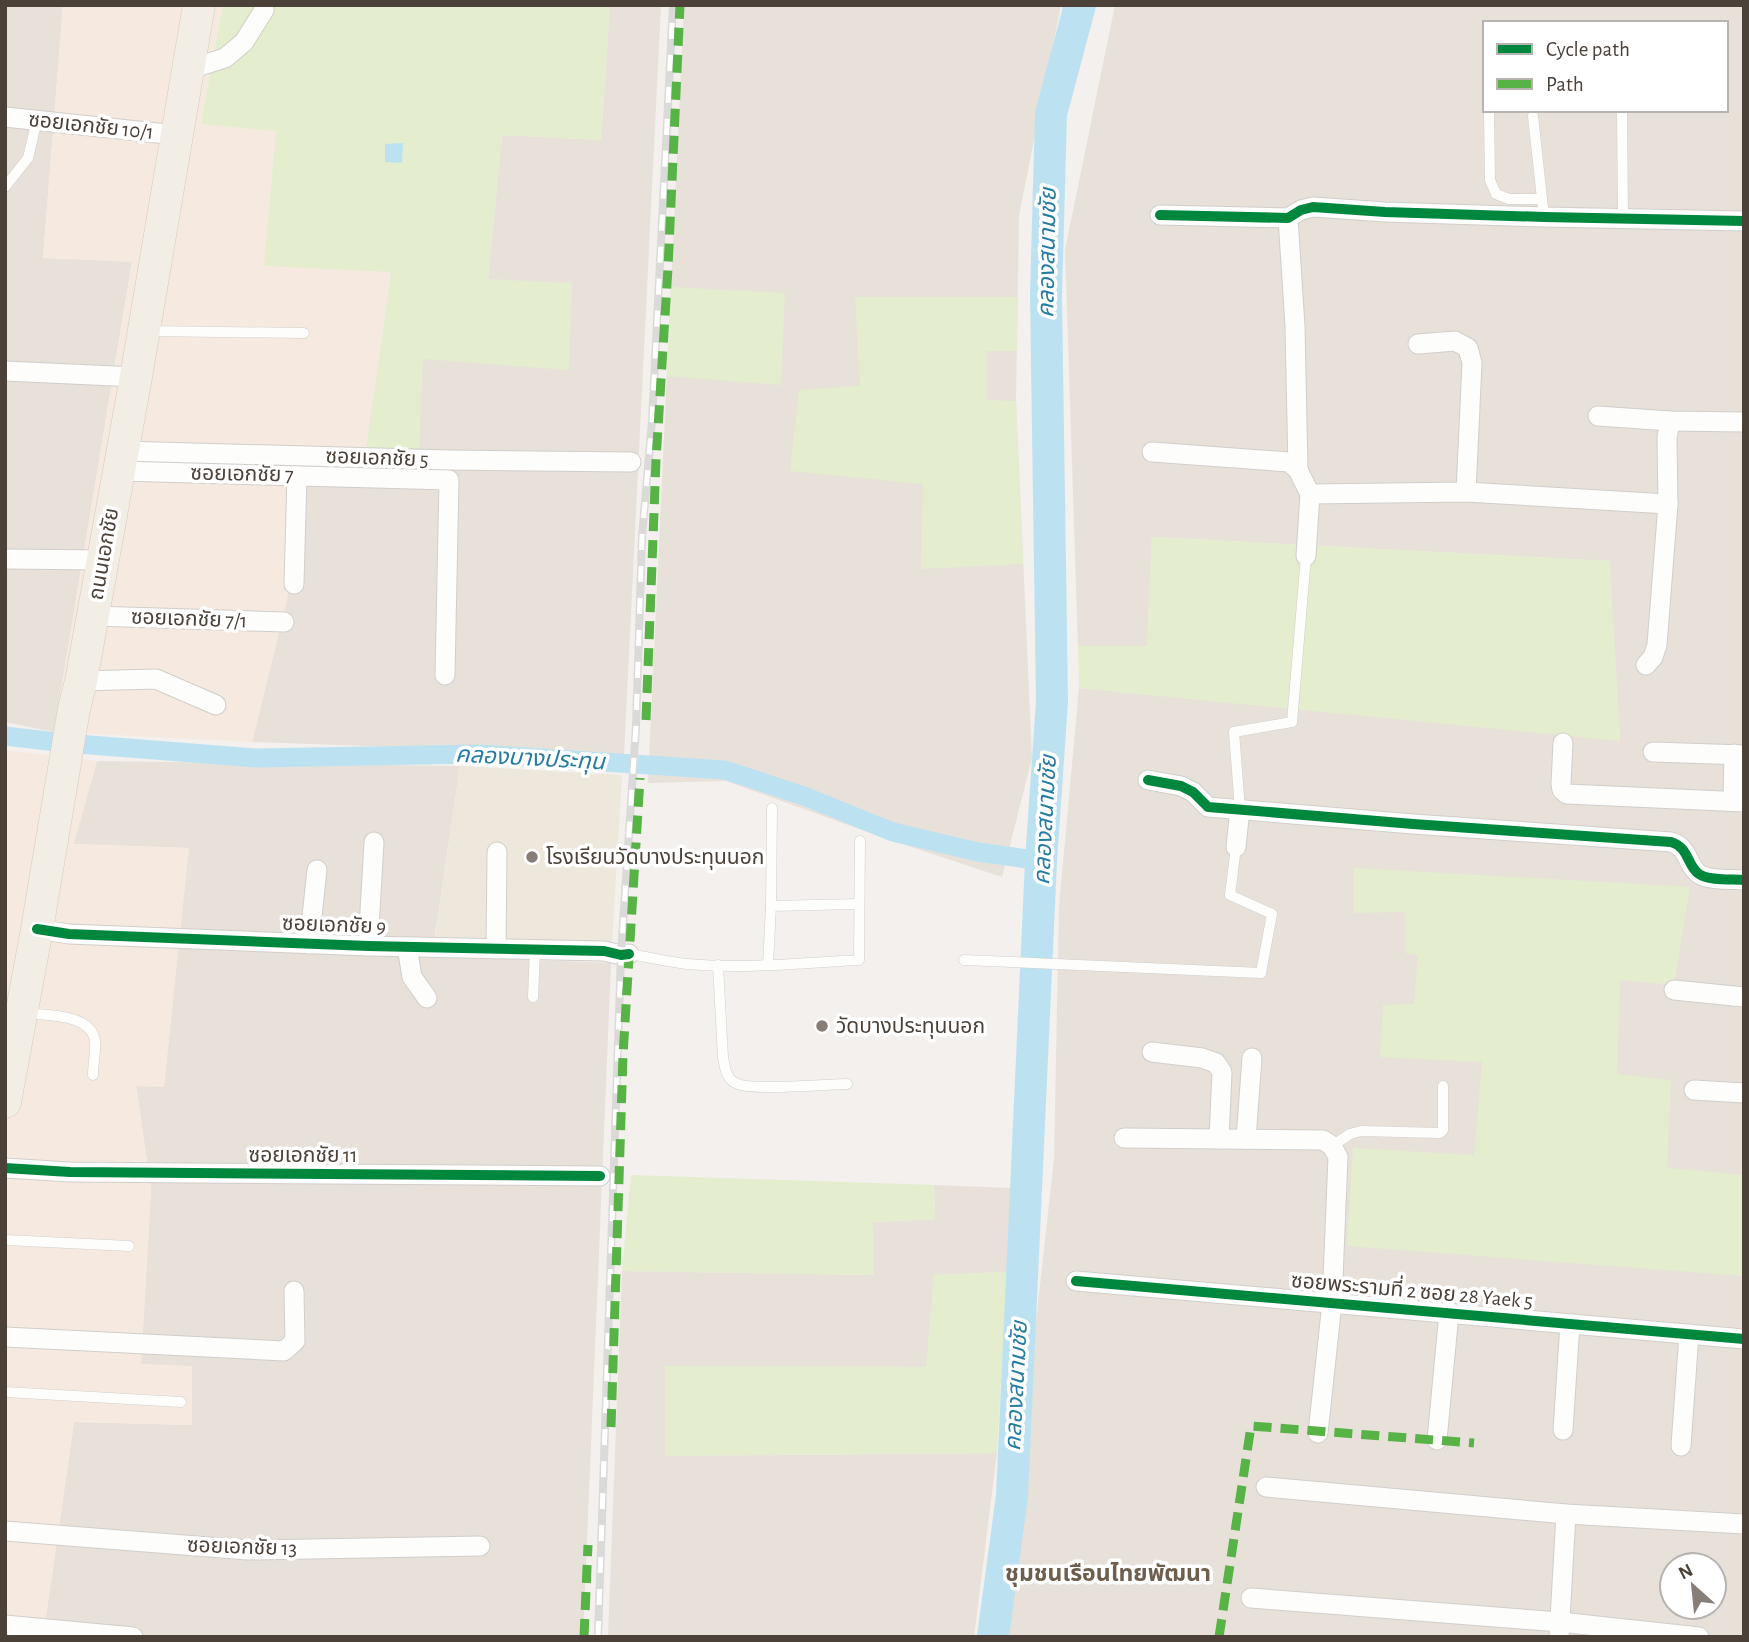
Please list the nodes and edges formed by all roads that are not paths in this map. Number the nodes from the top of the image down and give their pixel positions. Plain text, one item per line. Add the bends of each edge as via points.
1 (199, 5) edge
2 (264, 10) dead end
3 (187, 70) junction
4 (1622, 112) edge
5 (1489, 113) dead end
6 (1533, 116) dead end
7 (5, 117) edge
8 (37, 120) junction
9 (177, 135) junction
10 (5, 187) edge
11 (1543, 208) junction
12 (1160, 215) dead end
13 (1288, 218) junction
14 (1623, 219) junction
15 (1744, 221) edge
16 (144, 331) junction
17 (304, 333) dead end
18 (1418, 344) dead end
19 (5, 371) edge
20 (136, 377) junction
21 (1598, 416) dead end
22 (1670, 421) junction
23 (1744, 422) edge
24 (1152, 452) dead end
25 (121, 461) junction
26 (631, 462) dead end
27 (1298, 470) junction
28 (297, 476) junction
29 (1466, 492) junction
30 (1310, 494) junction
31 (1668, 504) junction
32 (1306, 556) joint
33 (5, 559) edge
34 (103, 560) junction
35 (294, 584) dead end
36 (93, 616) junction
37 (284, 622) dead end
38 (1646, 665) dead end
39 (445, 675) dead end
40 (77, 695) junction
41 (216, 705) dead end
42 (1563, 743) dead end
43 (1653, 752) dead end
44 (1739, 755) edge
45 (1149, 780) dead end
46 (1738, 801) edge
47 (772, 808) dead end
48 (1240, 809) junction
49 (860, 841) dead end
50 (374, 842) dead end
51 (1236, 847) joint
52 (497, 852) dead end
53 (317, 870) dead end
54 (1744, 880) edge
55 (859, 904) junction
56 (771, 906) junction
57 (37, 929) junction
58 (309, 944) junction
59 (368, 946) junction
60 (407, 947) junction
61 (496, 949) junction
62 (534, 950) junction
63 (629, 954) joint
64 (964, 960) dead end
65 (718, 965) junction
66 (768, 965) junction
67 (1674, 990) dead end
68 (534, 997) dead end
69 (1744, 997) edge
70 (427, 998) dead end
71 (22, 1012) junction
72 (1152, 1052) dead end
73 (1252, 1058) dead end
74 (93, 1075) dead end
75 (7, 1082) edge
76 (847, 1084) dead end
77 (1443, 1086) dead end
78 (1694, 1090) dead end
79 (1744, 1093) edge
80 (1124, 1138) dead end
81 (1219, 1139) junction
82 (1246, 1139) junction
83 (1332, 1146) junction
84 (5, 1168) edge
85 (600, 1176) dead end
86 (5, 1240) edge
87 (129, 1246) dead end
88 (1076, 1281) dead end
89 (294, 1291) dead end
90 (1332, 1303) junction
91 (1449, 1313) junction
92 (1570, 1324) junction
93 (1689, 1334) junction
94 (5, 1336) edge
95 (1744, 1339) edge
96 (5, 1392) edge
97 (181, 1402) dead end
98 (1563, 1430) dead end
99 (1318, 1433) dead end
100 (1437, 1440) dead end
101 (1681, 1446) dead end
102 (1266, 1487) dead end
103 (1566, 1514) junction
104 (1744, 1524) edge
105 (5, 1531) edge
106 (480, 1546) dead end
107 (1251, 1598) dead end
108 (5, 1625) edge
109 (1560, 1629) edge
110 (133, 1637) edge
111 (1699, 1637) edge

1 - 3 main road, ถนนเอกชัย
2 - 3 street via 244,42 225,58
3 - 9 main road, ถนนเอกชัย
4 - 14 lane
5 - 11 lane via 1490,180 1496,194
6 - 11 lane
7 - 8 street, ซอยเอกชัย 10/1
8 - 9 street, ซอยเอกชัย 10/1
8 - 10 lane via 28,158
9 - 16 main road, ถนนเอกชัย
11 - 13 street via 1385,212 1313,206
11 - 14 street
12 - 13 street
13 - 27 street
14 - 15 street
16 - 17 lane
16 - 20 main road, ถนนเอกชัย
18 - 29 street via 1455,341 1468,348 1472,363
19 - 20 street
20 - 25 main road, ถนนเอกชัย
21 - 22 street
22 - 23 street
22 - 31 street
24 - 27 street via 1289,463
25 - 26 street, ซอยเอกชัย 5
25 - 28 street, ซอยเอกชัย 7
25 - 34 main road, ถนนเอกชัย
27 - 30 street
28 - 35 street
28 - 39 street, ซอยเอกชัย 7 via 449,480
29 - 30 street
29 - 31 street
30 - 32 street
31 - 38 street via 1657,645
32 - 48 lane via 1292,722 1234,732
33 - 34 street
34 - 36 main road, ถนนเอกชัย
36 - 37 street, ซอยเอกชัย 7/1
36 - 40 main road, ถนนเอกชัย
40 - 41 street via 156,679
40 - 57 main road, ถนนเอกชัย
42 - 46 street via 1561,785 1567,794
43 - 44 street
44 - 46 street
45 - 48 street via 1181,786 1208,807
47 - 56 lane
48 - 51 street
48 - 54 street via 1671,842 1678,844 1696,873
49 - 55 lane
50 - 59 street
51 - 64 lane via 1230,895 1272,914 1261,973
52 - 61 street
53 - 58 street
55 - 56 lane
55 - 66 lane via 859,960
56 - 66 lane
57 - 58 street, ซอยเอกชัย 9
57 - 71 main road, ถนนเอกชัย
58 - 59 street, ซอยเอกชัย 9
59 - 60 street, ซอยเอกชัย 9
60 - 61 street, ซอยเอกชัย 9
60 - 70 street via 412,976
61 - 62 street, ซอยเอกชัย 9
62 - 63 street, ซอยเอกชัย 9
62 - 68 lane
63 - 65 lane
65 - 66 lane
65 - 76 lane via 723,1057 730,1079 738,1085
67 - 69 street
71 - 74 lane via 69,1018 88,1027 95,1038
71 - 75 main road, ถนนเอกชัย
72 - 81 street via 1216,1063 1222,1072
73 - 82 street
77 - 83 lane via 1440,1133 1361,1131
78 - 79 street
80 - 81 street
81 - 82 street
82 - 83 street via 1323,1140
83 - 90 street via 1338,1157
84 - 85 street, ซอยเอกชัย 11
86 - 87 lane
88 - 90 street, ซอยพระรามที่ 2 ซอย 28 Yaek 5
89 - 94 street via 295,1341 284,1351
90 - 91 street, ซอยพระรามที่ 2 ซอย 28 Yaek 5
90 - 99 street
91 - 92 street, ซอยพระรามที่ 2 ซอย 28 Yaek 5
91 - 100 street
92 - 93 street, ซอยพระรามที่ 2 ซอย 28 Yaek 5
92 - 98 street
93 - 95 street, ซอยพระรามที่ 2 ซอย 28 Yaek 5
93 - 101 street
96 - 97 lane
102 - 103 street
103 - 104 street
103 - 109 street
105 - 106 street, ซอยเอกชัย 13 via 248,1550
107 - 109 street
108 - 110 street
109 - 111 street

